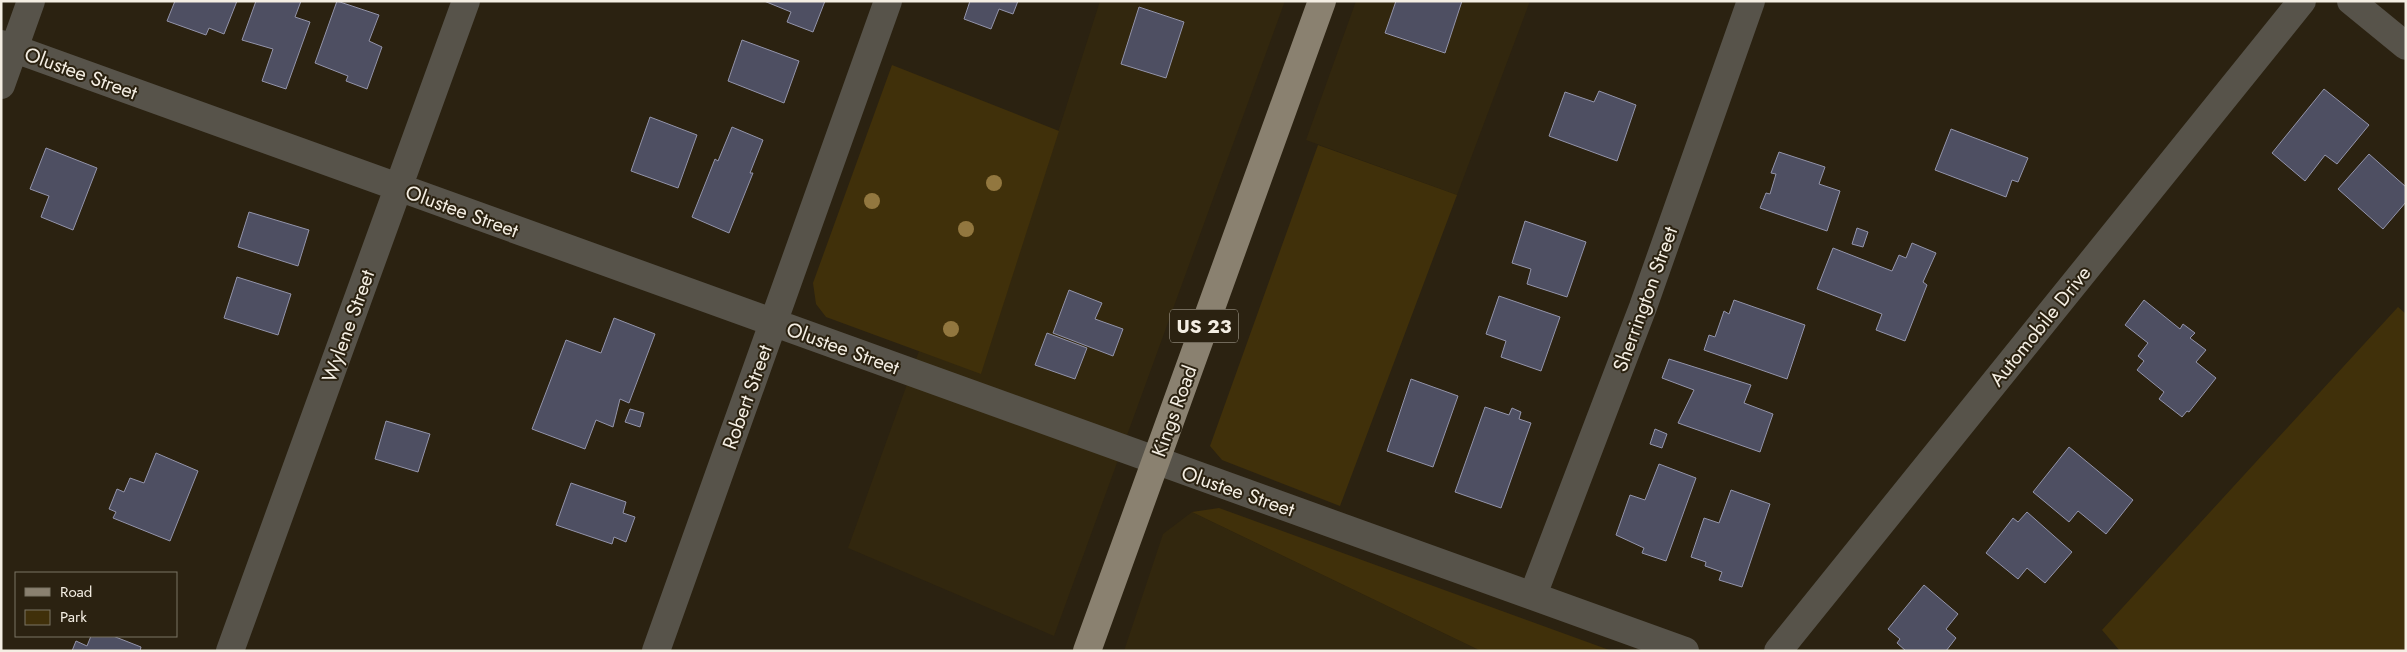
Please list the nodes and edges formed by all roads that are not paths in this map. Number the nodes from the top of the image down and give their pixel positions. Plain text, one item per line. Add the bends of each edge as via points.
1 (31, 1) edge
2 (466, 1) edge
3 (888, 1) edge
4 (1322, 1) edge
5 (1751, 1) edge
6 (2302, 1) edge
7 (2351, 1) edge
8 (2406, 46) edge
9 (8, 47) edge
10 (1, 85) edge
11 (398, 188) junction
12 (773, 322) junction
13 (1155, 461) junction
14 (1533, 595) junction
15 (230, 651) edge
16 (656, 651) edge
17 (1087, 651) edge
18 (1685, 651) edge
19 (1778, 651) edge

1 - 9 street
2 - 11 street, Wylene Street
3 - 12 street, Robert Street
4 - 13 main road, Kings Road / US 23
5 - 14 street, Sherrington Street via 1643,307
6 - 19 street, Automobile Drive
7 - 8 street
9 - 10 street
9 - 11 street, Olustee Street
11 - 12 street, Olustee Street
11 - 15 street, Wylene Street
12 - 13 street, Olustee Street
12 - 16 street, Robert Street
13 - 14 street, Olustee Street
13 - 17 main road, Kings Road / US 23
14 - 18 street, Olustee Street

